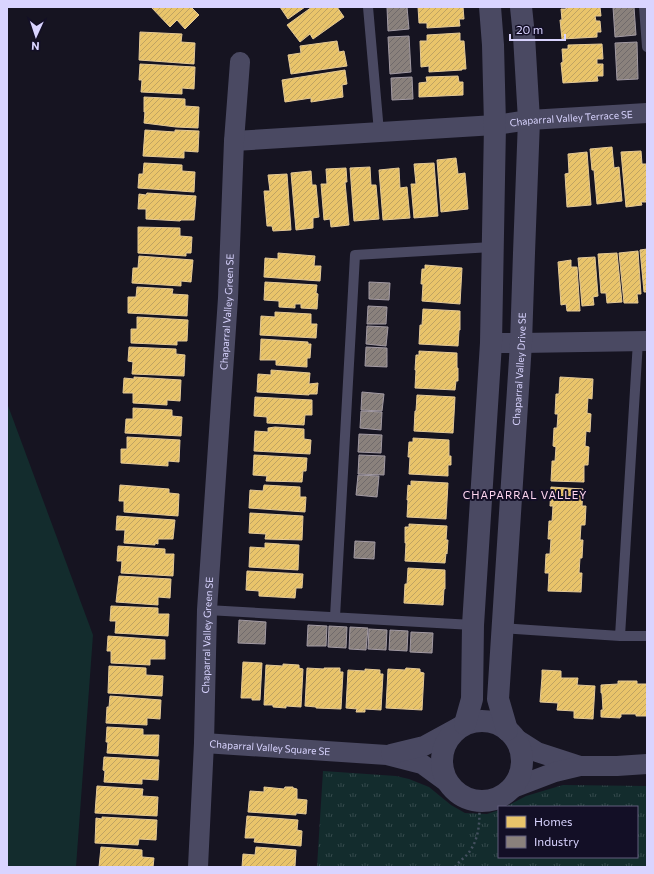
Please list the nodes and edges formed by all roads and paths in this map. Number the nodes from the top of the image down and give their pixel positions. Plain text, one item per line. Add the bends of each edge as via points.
1 (368, 7) edge
2 (490, 7) edge
3 (521, 7) edge
4 (644, 7) edge
5 (647, 47) edge
6 (240, 62) dead end
7 (647, 113) edge
8 (529, 120) junction
9 (495, 125) junction
10 (379, 132) junction
11 (234, 141) junction
12 (492, 247) junction
13 (642, 341) edge
14 (490, 343) junction
15 (521, 343) junction
16 (207, 610) junction
17 (335, 617) junction
18 (473, 625) junction
19 (502, 628) junction
20 (620, 636) junction
21 (647, 636) edge
22 (461, 726) junction
23 (511, 734) junction
24 (204, 743) junction
25 (387, 755) junction
26 (647, 764) edge
27 (580, 766) junction
28 (448, 783) junction
29 (513, 788) junction
30 (479, 802) junction
31 (198, 867) edge
32 (455, 867) edge

1 - 10 lane
2 - 9 street
3 - 8 street, Chaparral Valley Drive SE
4 - 5 lane
6 - 11 street, Chaparral Valley Green SE
7 - 8 street, Chaparral Valley Terrace SE
8 - 9 street, Chaparral Valley Terrace SE
8 - 15 street, Chaparral Valley Drive SE
9 - 10 street
9 - 12 street
10 - 11 street
11 - 16 street, Chaparral Valley Green SE via 228,298
12 - 14 street
12 - 17 lane via 355,255
13 - 15 street
13 - 20 lane
14 - 15 street
14 - 18 street
15 - 19 street, Chaparral Valley Drive SE
16 - 17 lane
16 - 24 street, Chaparral Valley Green SE
17 - 18 lane
18 - 22 street via 472,699
19 - 20 lane
19 - 23 street, Chaparral Valley Drive SE via 498,699
20 - 21 lane
22 - 23 street via 483,720 497,723
22 - 25 street, Chaparral Valley Square SE via 424,746
22 - 28 street via 451,734 442,752 444,774
23 - 27 street via 537,752
23 - 29 street via 520,748 522,761
24 - 25 street, Chaparral Valley Square SE
24 - 31 street, Chaparral Valley Square SE
25 - 28 street, Chaparral Valley Square SE via 422,764
26 - 27 street
27 - 29 street via 555,772
28 - 30 street via 467,800
29 - 30 street via 499,798
30 - 32 path via 480,821 477,837 470,851

